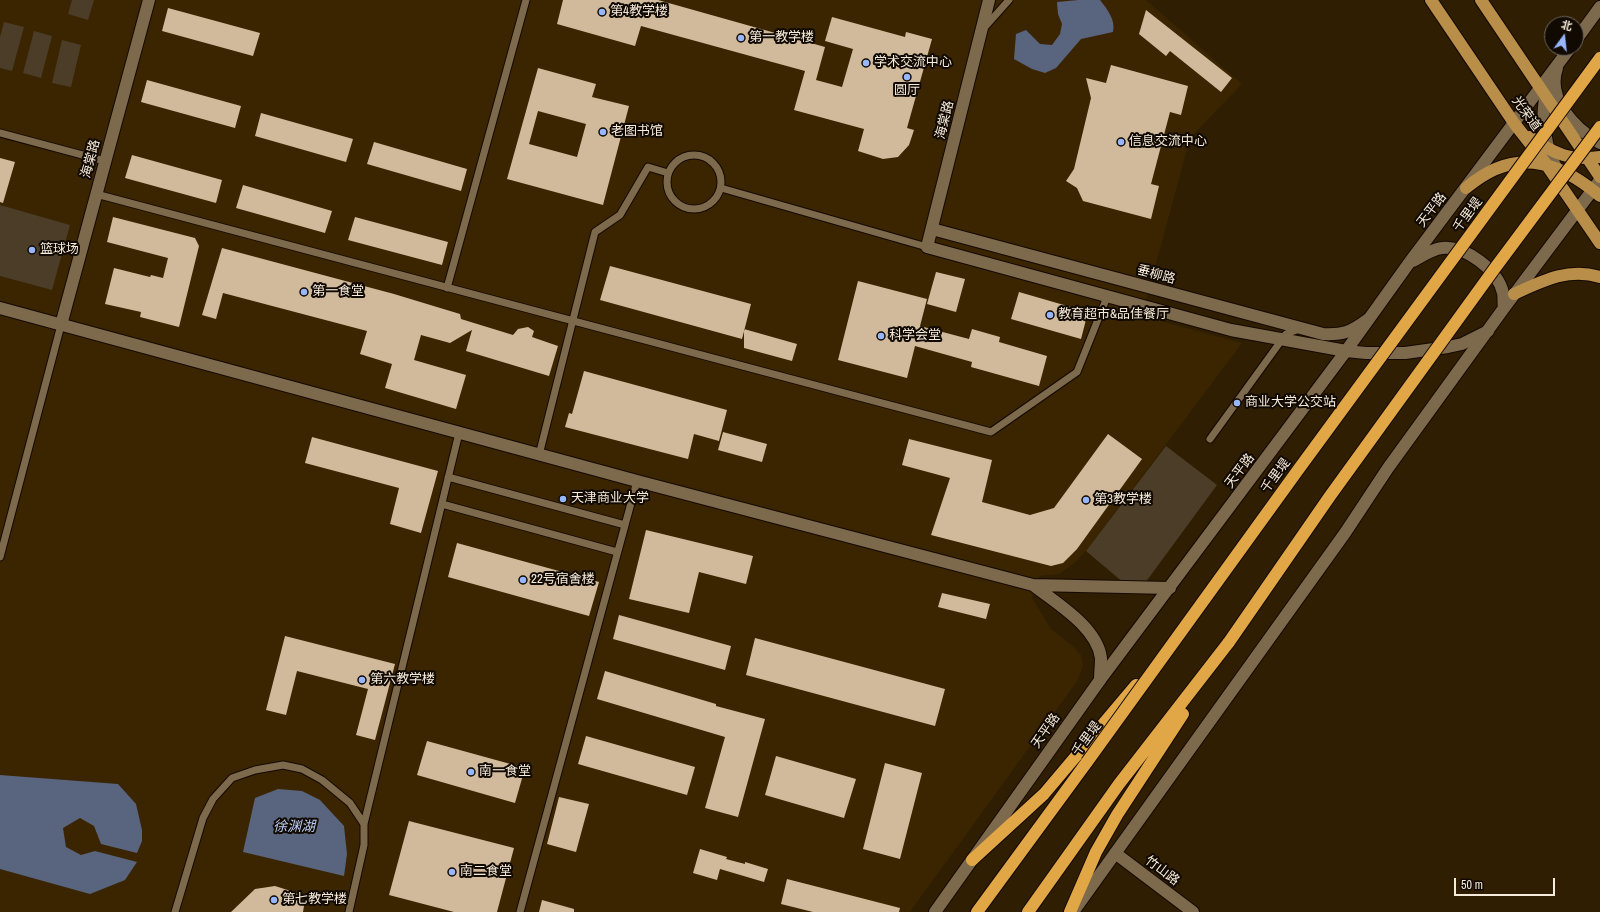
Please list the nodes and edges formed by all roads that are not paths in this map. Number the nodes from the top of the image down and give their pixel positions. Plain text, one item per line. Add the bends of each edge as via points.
1 (149, 0) edge
2 (526, 0) edge
3 (989, 0) edge
4 (1009, 0) edge
5 (1431, 0) edge
6 (1481, 0) edge
7 (1600, 7) edge
8 (1584, 29) edge
9 (982, 31) junction
10 (1564, 56) edge
11 (1600, 58) edge
12 (1560, 62) junction
13 (1543, 92) junction
14 (1514, 123) junction
15 (1600, 127) edge
16 (0, 133) edge
17 (1600, 143) edge
18 (1548, 149) junction
19 (1600, 157) edge
20 (1588, 159) junction
21 (105, 161) junction
22 (1551, 166) junction
23 (668, 173) junction
24 (1598, 186) edge
25 (721, 188) junction
26 (1466, 188) junction
27 (96, 194) junction
28 (1578, 210) junction
29 (932, 229) junction
30 (1600, 243) edge
31 (927, 247) junction
32 (1409, 263) junction
33 (1600, 277) edge
34 (447, 288) junction
35 (1514, 294) junction
36 (1107, 297) junction
37 (0, 308) edge
38 (1504, 308) junction
39 (1370, 318) junction
40 (573, 321) junction
41 (61, 325) junction
42 (1306, 329) junction
43 (1488, 330) junction
44 (1282, 340) junction
45 (1346, 351) junction
46 (459, 433) junction
47 (1210, 439) dead end
48 (539, 454) junction
49 (448, 477) junction
50 (637, 481) junction
51 (442, 504) junction
52 (625, 525) junction
53 (618, 552) junction
54 (0, 558) edge
55 (1033, 585) junction
56 (1170, 588) junction
57 (1229, 642) junction
58 (1100, 680) junction
59 (1083, 758) junction
60 (364, 824) junction
61 (1115, 853) junction
62 (972, 860) junction
63 (175, 912) edge
64 (349, 912) edge
65 (520, 912) edge
66 (935, 912) edge
67 (977, 912) edge
68 (1028, 912) edge
69 (1070, 912) edge
70 (1073, 912) edge
71 (1192, 912) edge

1 - 21 street, 海棠路
2 - 34 lane
3 - 9 street, 海棠路
4 - 9 lane
5 - 14 main road, 光荣道
6 - 13 main road, 光荣道
7 - 8 street
9 - 29 street, 海棠路
10 - 12 street
11 - 59 highway, 千里堤, bridge via 1176,639
12 - 13 street
12 - 17 street via 1554,80 1559,101 1575,124
13 - 14 street, 天平路
13 - 18 street via 1543,118
13 - 20 main road, 光荣道
14 - 18 main road
14 - 22 main road, 光荣道
14 - 26 street, 天平路
15 - 57 highway, bridge via 1330,496
16 - 21 lane
18 - 20 main road via 1570,158
18 - 22 street
19 - 20 main road
20 - 24 main road, 光荣道
21 - 27 street, 海棠路
22 - 24 main road
22 - 26 main road via 1515,162 1502,165 1489,170
22 - 28 main road, 光荣道
23 - 25 lane via 673,165 684,157 706,157 714,162 719,170
23 - 25 lane via 668,190 672,198 687,208 704,208 718,196
23 - 40 lane via 648,167 620,215 595,232
24 - 28 street
25 - 31 lane
26 - 32 street, 天平路
27 - 34 lane
27 - 41 street, 海棠路
28 - 30 main road, 光荣道
28 - 35 street
29 - 31 street, 海棠路
29 - 42 street, 垂柳路
31 - 36 street
32 - 38 street via 1440,248 1452,247 1467,253 1490,269 1500,284
32 - 39 street, 天平路
33 - 35 main road via 1566,274 1536,283
34 - 40 lane
35 - 38 street
36 - 40 lane via 1077,372 991,432
36 - 44 street via 1231,330
37 - 41 street
38 - 43 street
39 - 42 street, 垂柳路 via 1352,331 1337,334 1323,334
39 - 45 street, 天平路
40 - 48 lane
41 - 46 street
41 - 54 lane
42 - 44 lane via 1292,331
43 - 45 street via 1462,344 1448,347 1405,353
43 - 61 street
44 - 45 street
44 - 47 lane
45 - 56 street, 天平路
46 - 48 street
46 - 49 lane
48 - 50 street
49 - 51 lane
49 - 52 lane
50 - 52 lane
50 - 55 street
51 - 53 lane
51 - 60 lane
52 - 53 lane
53 - 65 lane
55 - 56 street
55 - 58 street via 1074,616 1092,634 1101,657
56 - 58 street, 天平路
57 - 68 highway via 1119,784
57 - 69 highway via 1117,815 1096,852
58 - 62 street, 天平路
59 - 62 highway
59 - 67 highway, 千里堤
60 - 63 lane via 350,803 322,780 302,768 283,765 255,770 232,778 213,799 204,818
60 - 64 lane via 364,845
61 - 70 street
61 - 71 street, 竹山路
62 - 66 street, 天平路

